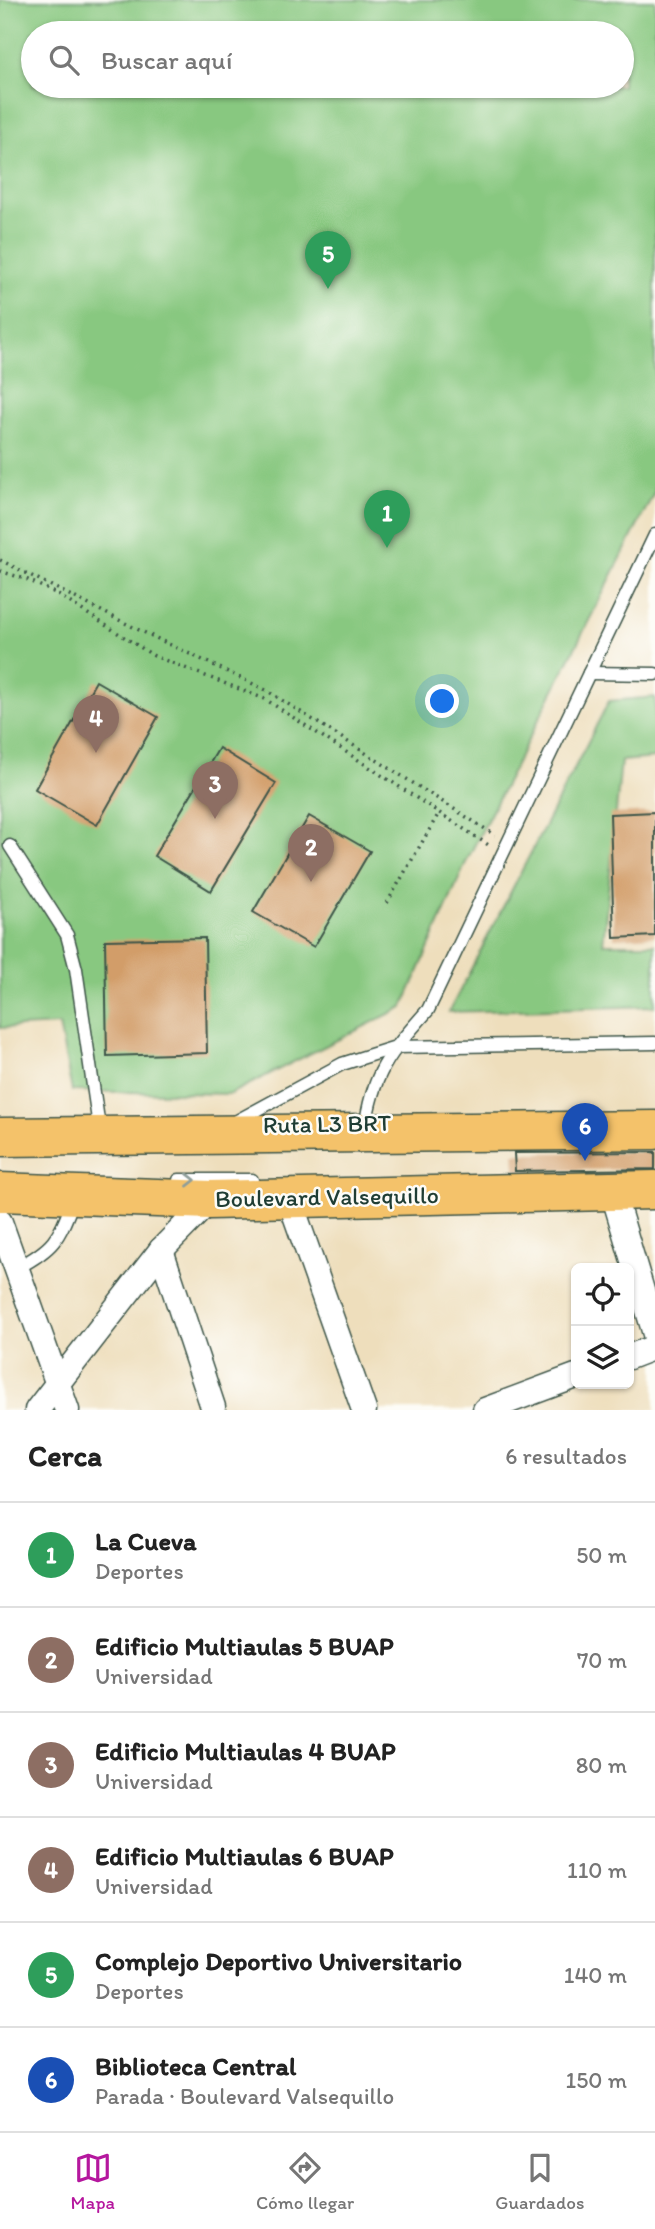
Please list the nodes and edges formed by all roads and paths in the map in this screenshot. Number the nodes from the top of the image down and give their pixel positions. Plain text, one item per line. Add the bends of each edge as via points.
1 (655, 535) edge
2 (0, 560) edge
3 (0, 571) edge
4 (589, 673) junction
5 (655, 674) edge
6 (439, 813) junction
7 (10, 846) dead end
8 (506, 849) junction
9 (387, 903) dead end
10 (655, 1043) edge
11 (396, 1047) junction
12 (100, 1120) dead end
13 (193, 1122) dead end
14 (4, 1128) edge
15 (655, 1130) edge
16 (365, 1133) junction
17 (655, 1143) edge
18 (0, 1150) edge
19 (0, 1180) edge
20 (167, 1180) dead end
21 (642, 1183) edge
22 (14, 1186) edge
23 (276, 1189) junction
24 (76, 1195) junction
25 (210, 1199) junction
26 (0, 1222) edge
27 (161, 1250) junction
28 (17, 1268) junction
29 (655, 1334) edge
30 (655, 1347) edge
31 (634, 1355) edge
32 (571, 1378) edge
33 (58, 1383) junction
34 (213, 1407) dead end
35 (37, 1410) edge
36 (67, 1410) edge
37 (364, 1410) edge
38 (485, 1410) edge

1 - 4 lane
2 - 8 path via 267,690
3 - 6 path via 55,593 154,656 265,699
4 - 5 lane
4 - 8 lane
6 - 8 path
6 - 9 path
7 - 12 lane via 67,935
8 - 11 lane via 428,1010
10 - 11 lane
11 - 13 lane via 342,1064 233,1122
11 - 16 lane via 378,1074
14 - 16 main road
15 - 16 main road
17 - 18 lane, Ruta L3 BRT
19 - 22 lane
20 -> 23 lane
21 - 23 main road, Boulevard Valsequillo
21 - 29 street
22 - 24 main road, Boulevard Valsequillo
23 - 25 main road, Boulevard Valsequillo
23 - 37 street
24 - 25 main road, Boulevard Valsequillo
24 - 28 lane via 52,1244
25 - 27 street
26 - 28 street
27 - 33 street
27 - 34 street
28 - 33 street
30 - 31 street
32 - 38 street
33 - 35 street
33 - 36 street

